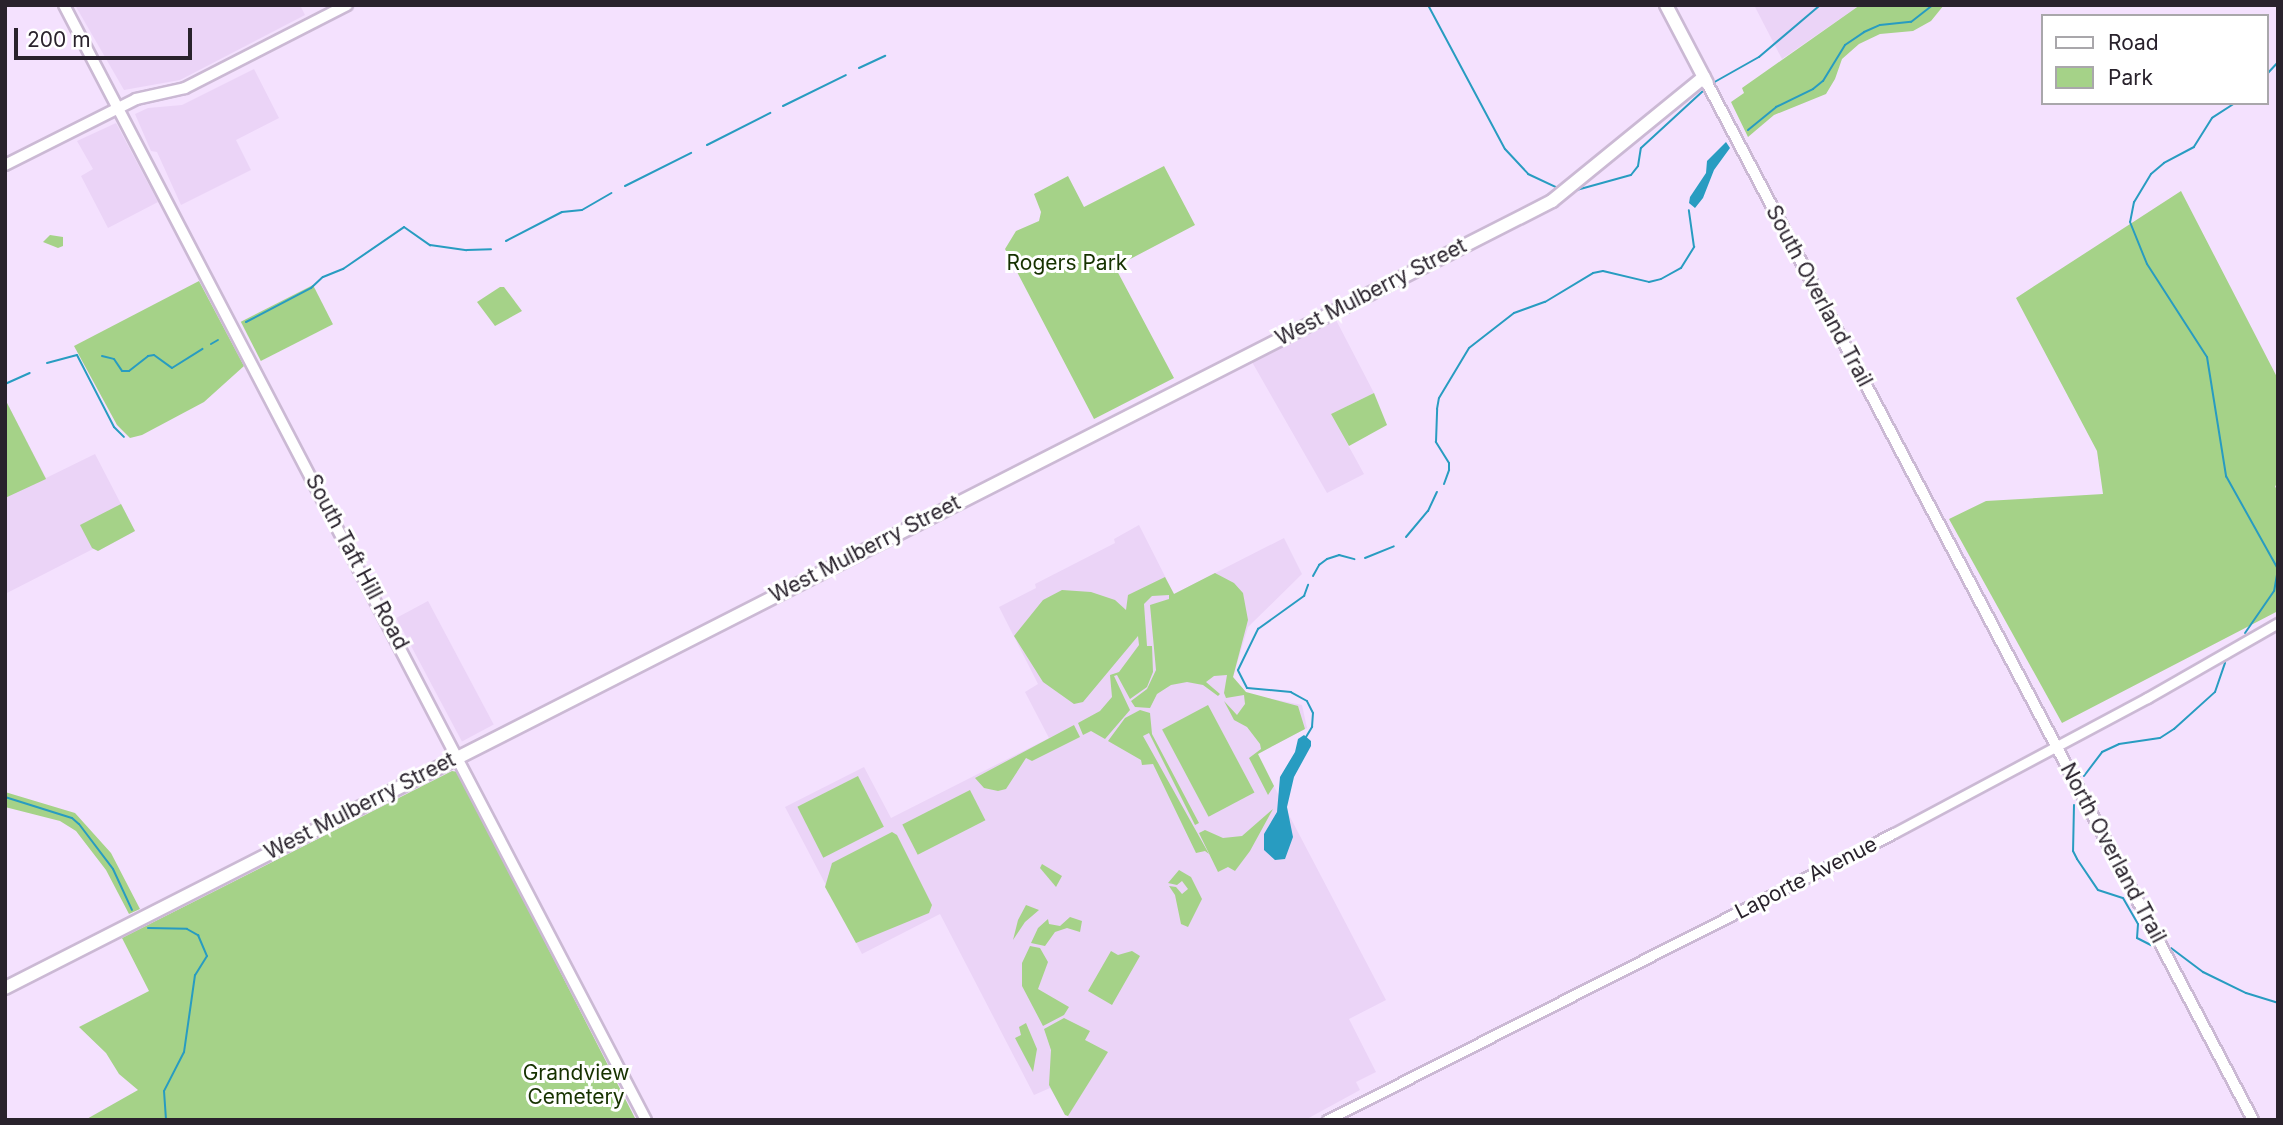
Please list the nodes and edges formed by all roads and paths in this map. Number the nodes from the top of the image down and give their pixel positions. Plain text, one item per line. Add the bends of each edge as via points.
1 (64, 5) edge
2 (347, 5) edge
3 (1666, 5) edge
4 (1707, 83) junction
5 (118, 107) junction
6 (5, 165) edge
7 (1973, 587) joint
8 (2278, 623) edge
9 (2057, 747) junction
10 (458, 755) junction
11 (5, 988) edge
12 (646, 1120) edge
13 (1327, 1120) edge
14 (2253, 1120) edge

1 - 5 main road, South Taft Hill Road
2 - 5 main road via 179,90
3 - 4 main road, South Overland Trail
4 - 7 main road, South Overland Trail
4 - 10 main road, West Mulberry Street via 1570,188
5 - 6 main road
5 - 10 main road, South Taft Hill Road
7 - 9 main road, North Overland Trail
8 - 9 street, Laporte Avenue
9 - 13 street, Laporte Avenue
9 - 14 main road, North Overland Trail
10 - 11 main road, West Mulberry Street
10 - 12 main road, South Taft Hill Road

